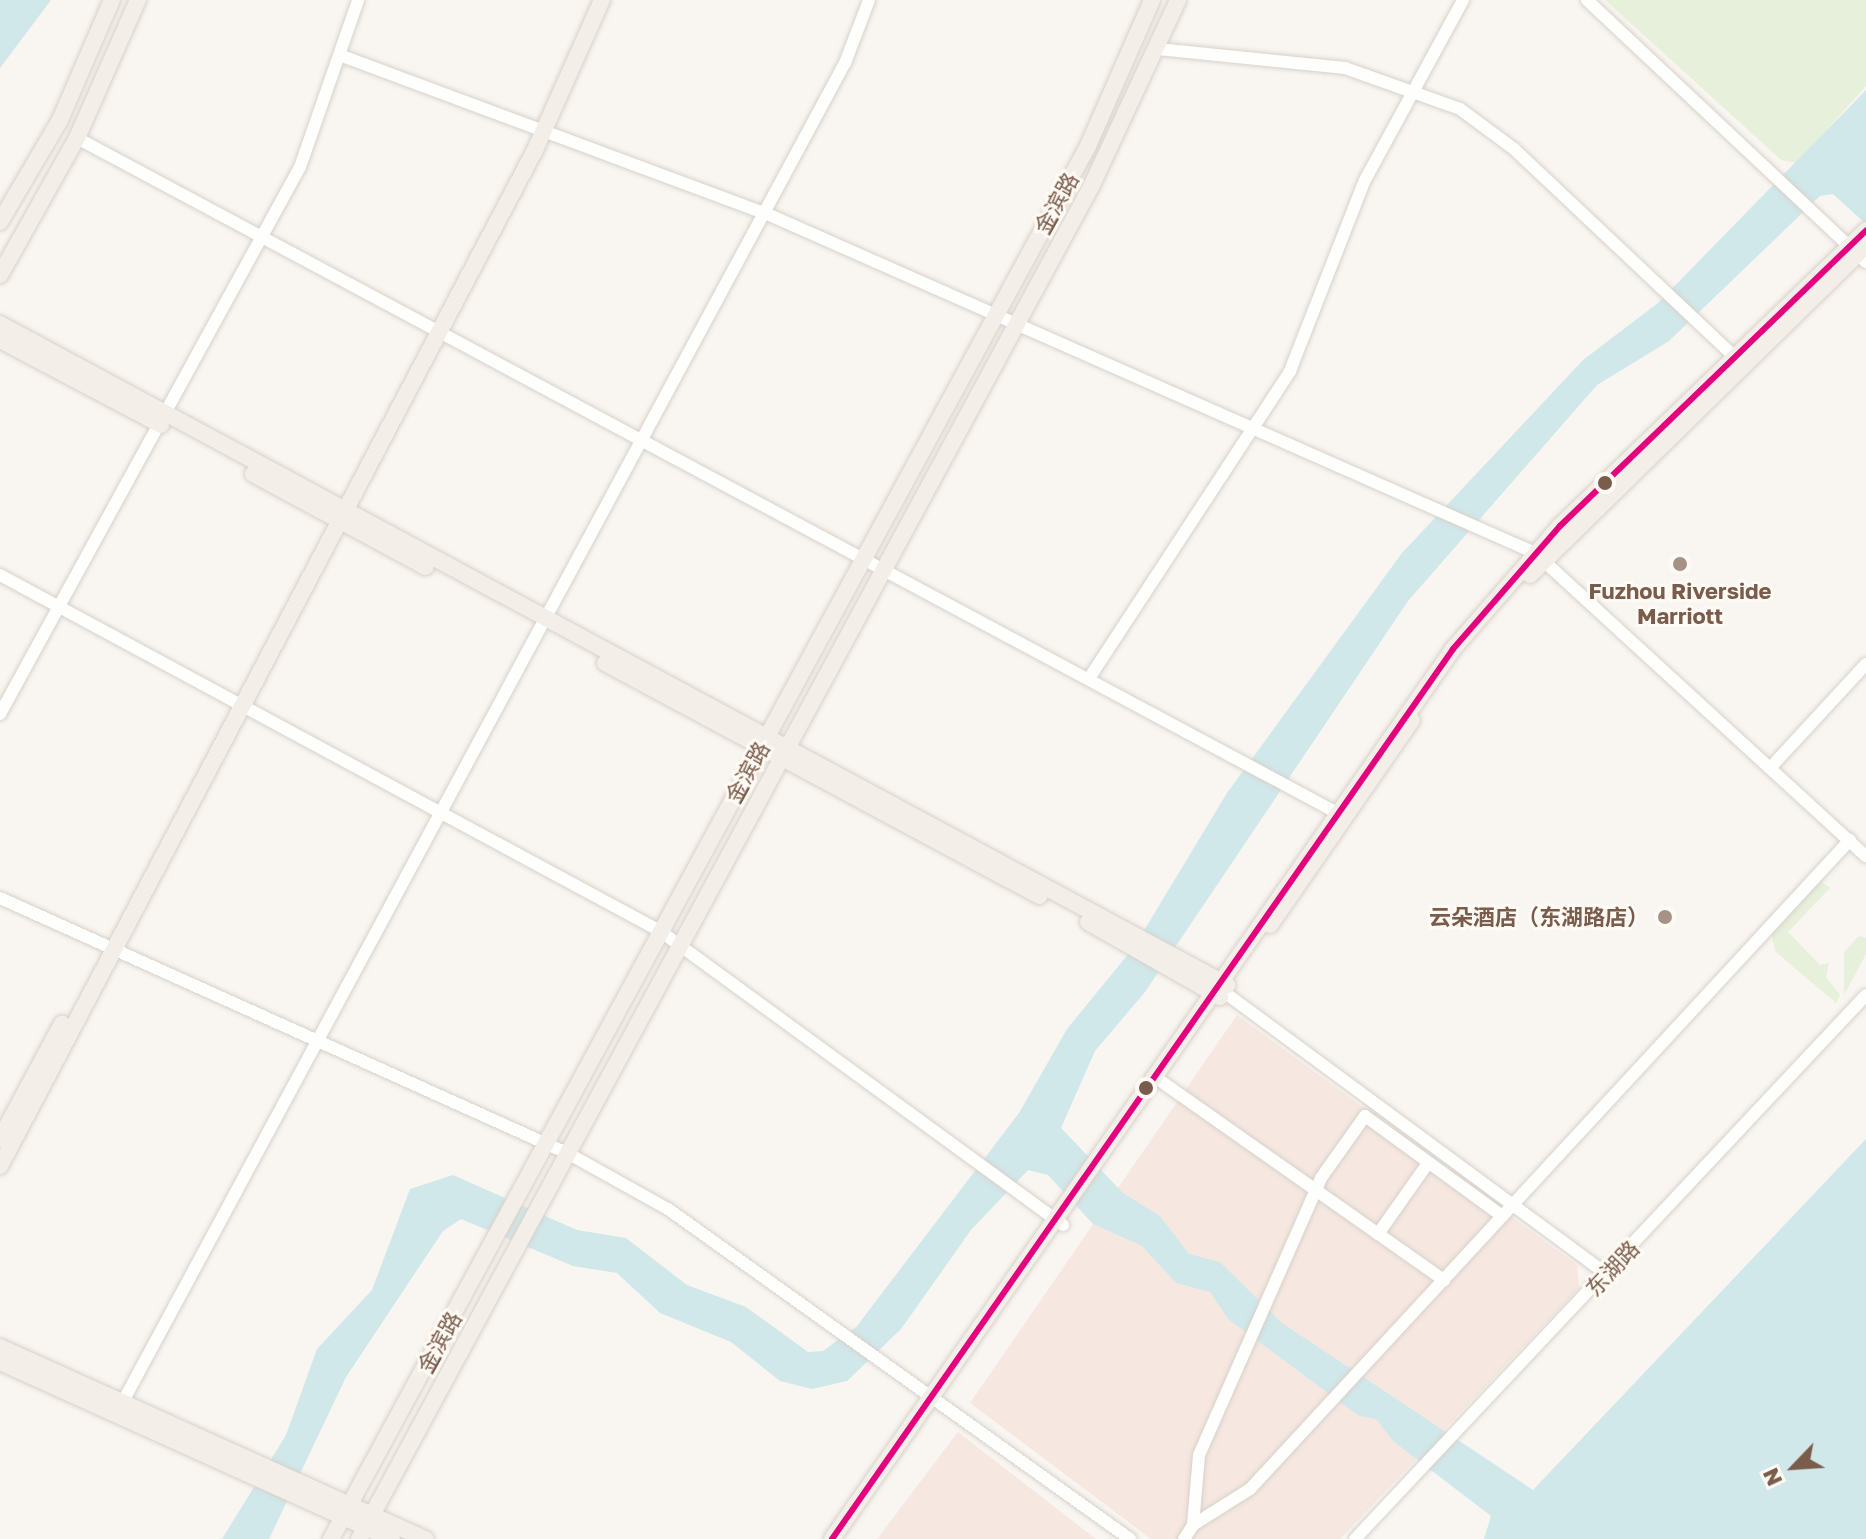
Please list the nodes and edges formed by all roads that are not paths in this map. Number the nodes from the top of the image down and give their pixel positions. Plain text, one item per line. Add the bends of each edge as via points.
1 (112, 0) edge
2 (138, 0) edge
3 (358, 0) edge
4 (592, 0) edge
5 (602, 0) edge
6 (869, 0) edge
7 (1152, 0) edge
8 (1178, 0) edge
9 (1463, 0) edge
10 (1587, 0) edge
11 (1158, 49) junction
12 (342, 56) junction
13 (1415, 89) junction
14 (540, 128) junction
15 (77, 138) junction
16 (765, 213) junction
17 (0, 222) edge
18 (260, 236) junction
19 (1861, 245) edge
20 (1018, 272) junction
21 (0, 275) edge
22 (1038, 283) junction
23 (991, 317) junction
24 (0, 324) edge
25 (436, 326) junction
26 (1015, 326) junction
27 (0, 340) edge
28 (1738, 360) junction
29 (966, 365) junction
30 (987, 375) junction
31 (160, 418) junction
32 (1254, 432) junction
33 (643, 440) junction
34 (340, 514) junction
35 (1540, 556) junction
36 (862, 559) junction
37 (883, 569) junction
38 (0, 575) edge
39 (59, 607) junction
40 (542, 624) junction
41 (1866, 664) edge
42 (1090, 677) junction
43 (238, 703) junction
44 (0, 714) edge
45 (765, 740) junction
46 (786, 751) junction
47 (1771, 767) junction
48 (441, 811) junction
49 (1339, 814) junction
50 (1850, 840) junction
51 (1866, 856) edge
52 (0, 898) edge
53 (660, 931) junction
54 (679, 949) junction
55 (107, 951) junction
56 (1220, 990) junction
57 (1866, 995) edge
58 (315, 1043) junction
59 (1162, 1082) junction
60 (0, 1139) edge
61 (544, 1144) junction
62 (569, 1154) junction
63 (1100, 1162) junction
64 (1428, 1163) junction
65 (0, 1166) edge
66 (1316, 1190) junction
67 (1514, 1204) junction
68 (1502, 1216) junction
69 (1063, 1217) junction
70 (1378, 1234) junction
71 (1606, 1274) junction
72 (1444, 1280) junction
73 (0, 1347) edge
74 (0, 1362) edge
75 (936, 1400) junction
76 (119, 1408) junction
77 (347, 1510) junction
78 (1193, 1525) junction
79 (366, 1527) edge
80 (331, 1539) edge
81 (392, 1539) edge
82 (426, 1539) edge
83 (832, 1539) edge
84 (845, 1539) edge
85 (1130, 1539) edge
86 (1184, 1539) edge
87 (1355, 1539) edge

1 - 17 main road via 60,120
2 - 15 main road
3 - 12 street
4 - 14 main road
5 - 14 main road
6 - 16 street via 845,63
7 - 20 main road, 金滨路 via 1088,146
8 - 11 main road, 金滨路
9 - 13 street
10 - 19 street via 1828,227
11 - 13 street via 1345,68
11 - 22 main road, 金滨路
12 - 14 street
12 - 18 street via 312,142
13 - 28 street via 1501,138
13 - 32 street via 1365,180 1299,355
14 - 16 street
14 - 25 main road
15 - 18 street
15 - 21 main road
16 - 23 street
16 - 33 street
18 - 25 street
18 - 31 street
19 - 28 main road
20 - 22 main road
20 - 23 main road, 金滨路
22 - 26 main road, 金滨路
23 - 26 street
23 - 29 main road, 金滨路
24 - 31 main road
25 - 33 street
25 - 34 main road
26 - 30 main road, 金滨路
26 - 32 street
27 - 31 main road
28 - 35 main road
29 - 30 main road
29 - 36 main road, 金滨路
30 - 37 main road, 金滨路
31 - 34 main road
31 - 39 street
32 - 35 street
32 - 42 street
33 - 36 street
33 - 40 street
34 - 40 main road
34 - 43 main road
35 - 47 street
35 - 49 main road
36 - 37 street
36 - 45 main road, 金滨路
37 - 42 street
37 - 46 main road, 金滨路
38 - 39 street
39 - 43 street
39 - 44 street
40 - 45 main road
40 - 48 street
41 - 47 street
42 - 49 street
43 - 48 street
43 - 55 main road
45 - 46 main road
45 - 53 main road, 金滨路
46 - 54 main road, 金滨路
46 - 56 main road
47 - 50 street
48 - 53 street
48 - 58 street
49 - 56 main road
50 - 51 street
50 - 67 street
52 - 55 street
53 - 54 street
53 - 61 main road, 金滨路
54 - 62 main road, 金滨路
54 - 69 street via 1029,1204
55 - 58 street
55 - 60 main road
55 - 65 main road
56 - 59 main road
56 - 63 main road
56 - 67 street
57 - 71 street, 东湖路
58 - 61 street
58 - 76 street
59 - 63 main road
59 - 66 street
61 - 62 street
61 - 77 main road, 金滨路
62 - 75 street via 668,1209
62 - 79 main road, 金滨路
63 - 69 main road
64 - 66 street via 1365,1116
64 - 68 street
64 - 70 street
66 - 70 street
66 - 78 street via 1199,1455
67 - 68 street
67 - 71 street
68 - 72 street
69 - 75 main road
70 - 72 street
71 - 87 street, 东湖路
72 - 78 street via 1250,1489
73 - 76 main road
74 - 76 main road
75 - 83 main road
75 - 84 main road
75 - 85 street
76 - 77 main road
77 - 79 main road
77 - 80 main road, 金滨路
78 - 86 street
79 - 81 main road
79 - 82 main road

